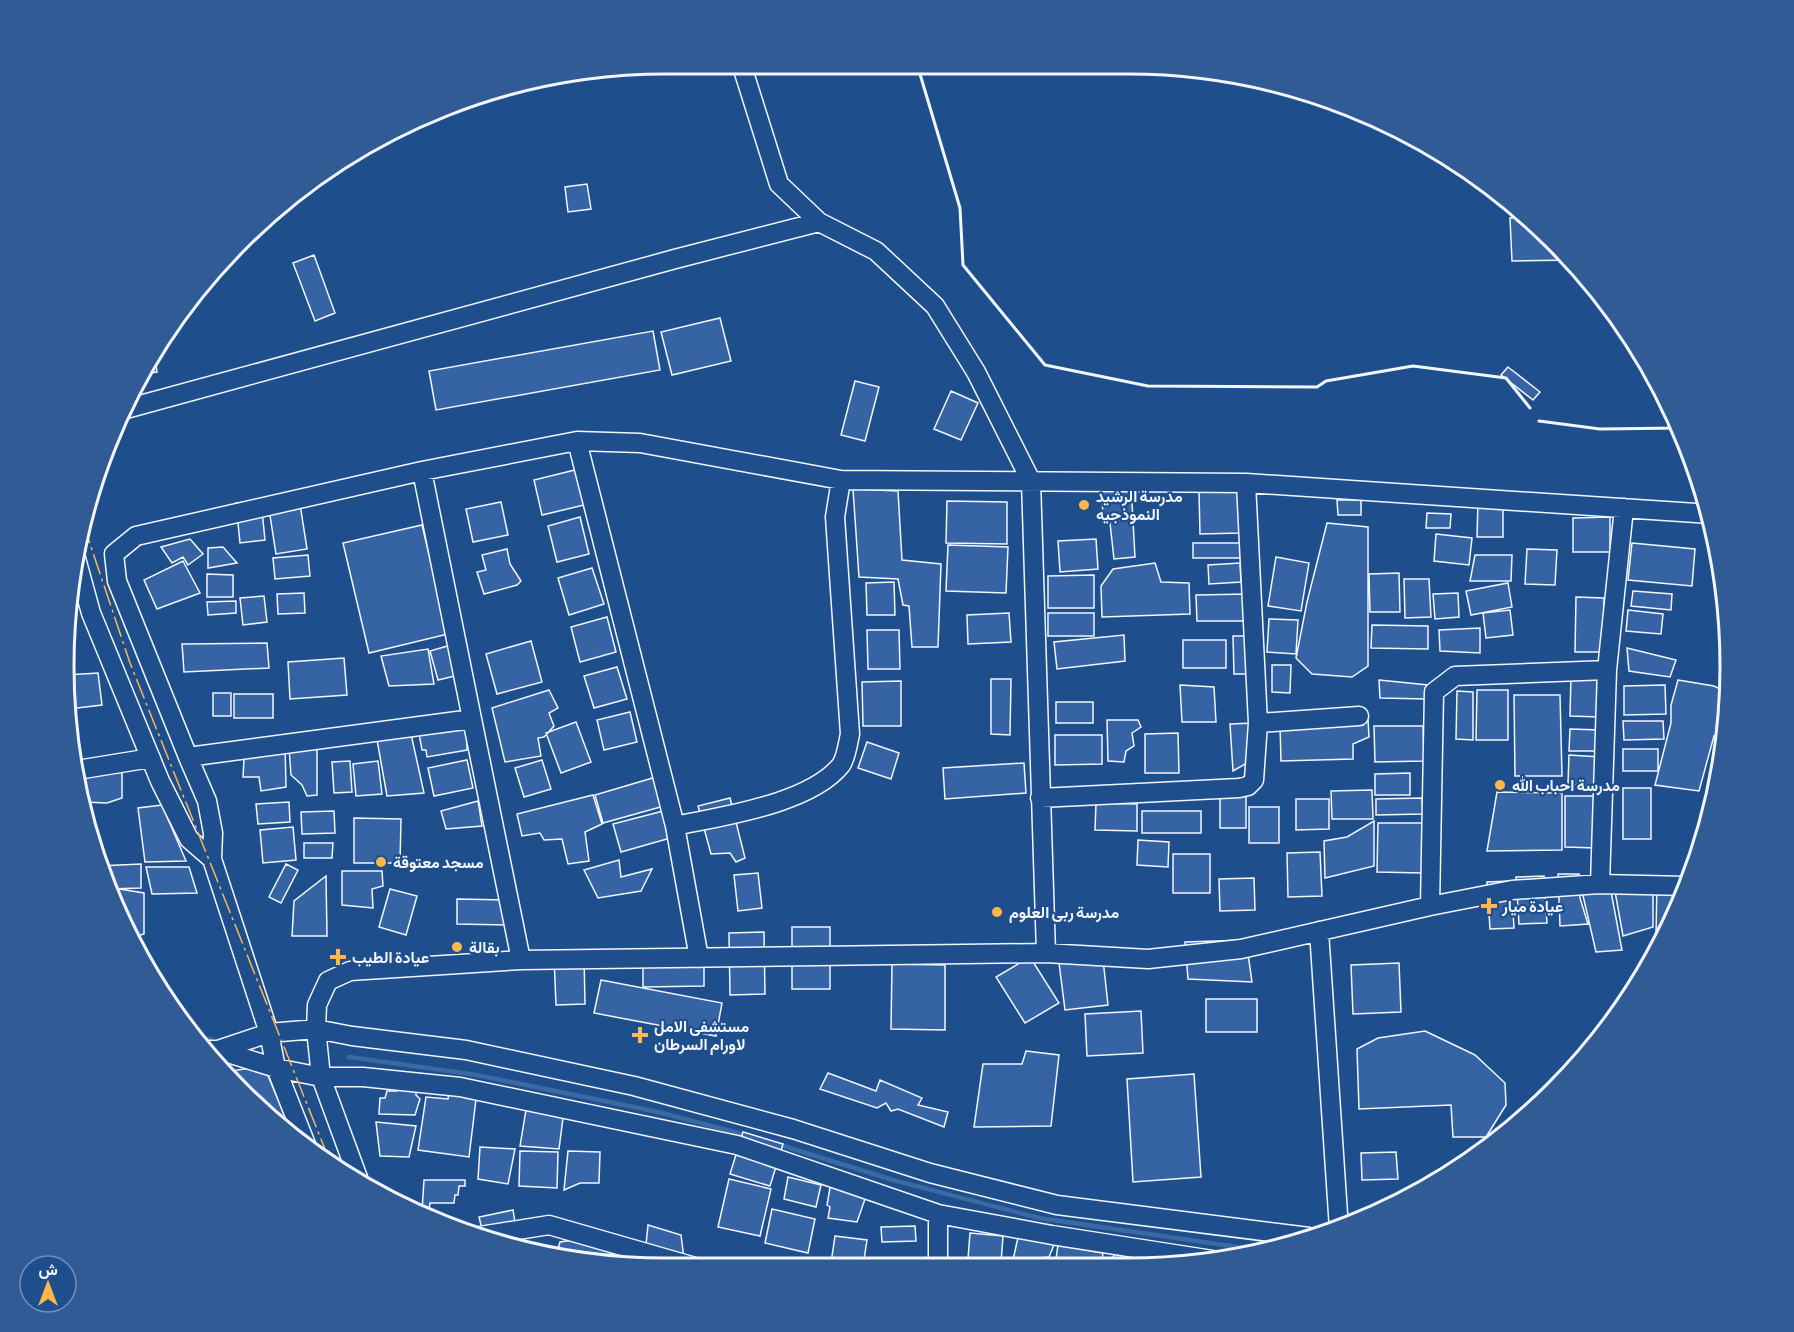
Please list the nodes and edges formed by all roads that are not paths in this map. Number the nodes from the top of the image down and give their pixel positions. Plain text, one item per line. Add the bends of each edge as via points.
1 (744, 74) edge
2 (819, 222) junction
3 (134, 407) edge
4 (577, 441) junction
5 (422, 471) junction
6 (841, 480) junction
7 (1031, 481) junction
8 (1246, 483) junction
9 (1624, 508) junction
10 (1677, 513) junction
11 (1700, 514) edge
12 (1702, 522) edge
13 (81, 576) edge
14 (1607, 670) junction
15 (1359, 716) dead end
16 (472, 719) junction
17 (1258, 723) junction
18 (188, 757) junction
19 (151, 758) junction
20 (83, 769) edge
21 (1040, 798) junction
22 (675, 826) junction
23 (212, 859) junction
24 (1600, 884) junction
25 (1678, 886) edge
26 (1430, 906) junction
27 (1319, 932) junction
28 (1046, 953) junction
29 (699, 958) junction
30 (521, 960) junction
31 (316, 1029) junction
32 (269, 1033) junction
33 (214, 1049) edge
34 (216, 1052) edge
35 (276, 1068) junction
36 (321, 1077) junction
37 (302, 1133) edge
38 (355, 1170) edge
39 (938, 1214) junction
40 (1337, 1220) edge
41 (497, 1233) edge
42 (1292, 1235) edge
43 (1186, 1255) edge
44 (660, 1258) edge
45 (938, 1258) edge

1 - 2 street via 779,184
2 - 3 street
2 - 7 street via 876,251 935,306 976,372
4 - 5 street
4 - 6 street via 640,443
4 - 22 street
5 - 16 street
5 - 18 street via 136,536 114,554 117,581
6 - 7 street
6 - 22 street via 835,517 850,734 842,764 819,784 781,800 742,813
7 - 8 street
7 - 21 street
8 - 9 street
8 - 17 street
9 - 10 street
9 - 14 street
10 - 11 street
10 - 12 street
13 - 19 street via 91,613
14 - 24 street
14 - 26 street via 1455,676 1434,692
15 - 17 street
16 - 18 street
16 - 30 street
17 - 21 street via 1254,780 1248,786
18 - 23 street via 207,801 213,833
19 - 20 street
19 - 23 street via 189,839
21 - 28 street
22 - 29 street
23 - 32 street
24 - 25 street
24 - 26 street via 1512,891
26 - 27 street
27 - 28 street via 1241,949 1148,959
27 - 40 street
28 - 29 street
29 - 30 street
30 - 31 street via 350,971 328,981 316,1005
31 - 32 street
31 - 36 street
31 - 42 street via 466,1050 634,1086 793,1129 930,1173 1057,1205
32 - 33 street
32 - 35 street
34 - 35 street
35 - 36 street
35 - 37 street
36 - 38 street
36 - 39 street via 363,1077 460,1087 737,1145
39 - 43 street
39 - 45 street
41 - 44 street via 549,1225

